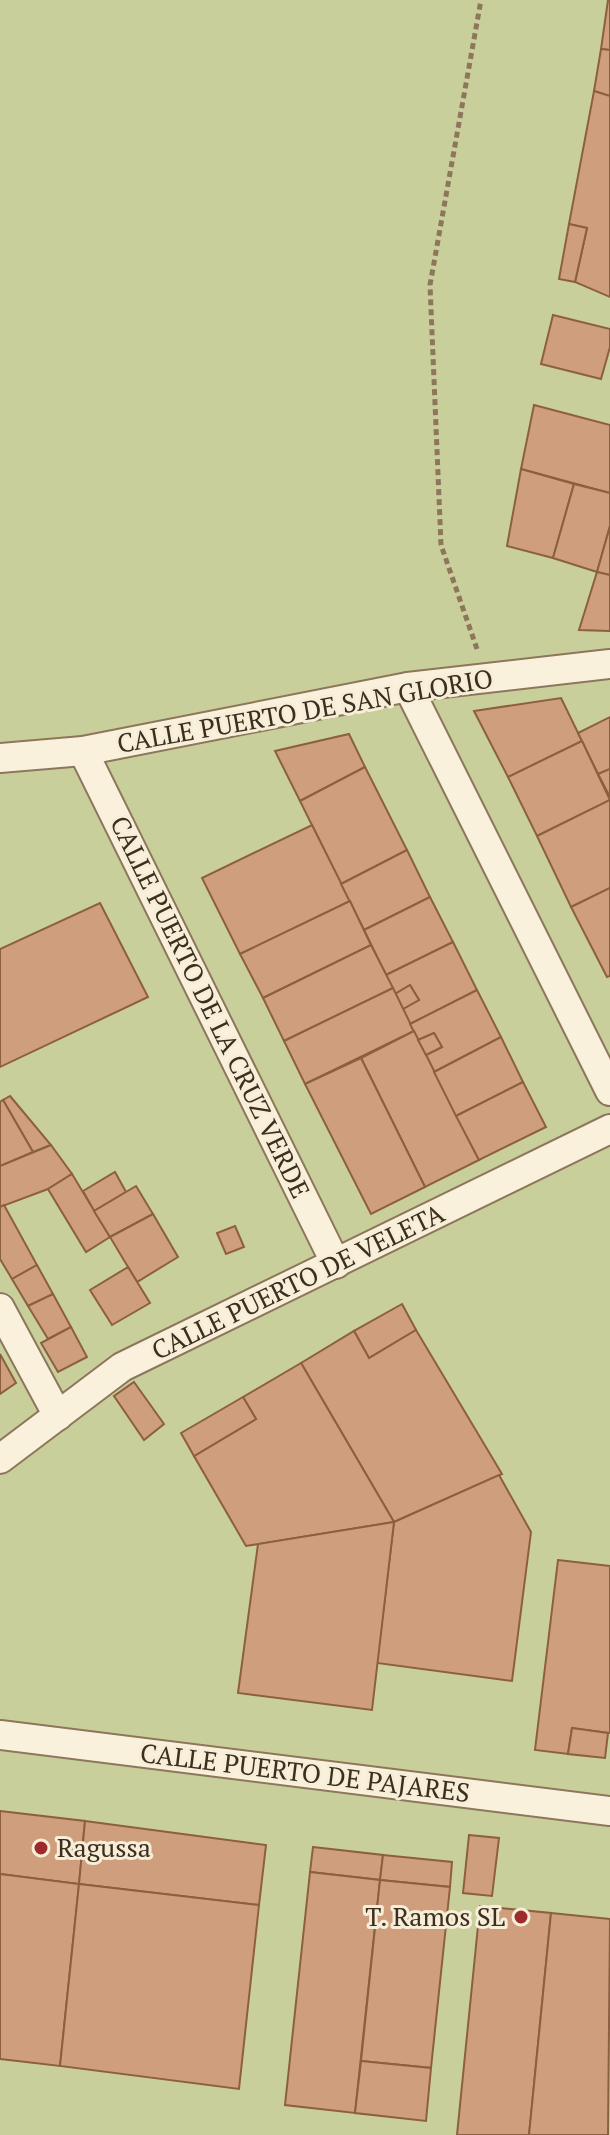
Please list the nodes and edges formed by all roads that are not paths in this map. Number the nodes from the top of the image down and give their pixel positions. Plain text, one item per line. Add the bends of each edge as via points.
1 (610, 664) edge
2 (408, 687) junction
3 (83, 751) junction
4 (0, 758) edge
5 (610, 1091) edge
6 (610, 1129) edge
7 (336, 1264) junction
8 (0, 1308) edge
9 (58, 1416) junction
10 (0, 1459) edge
11 (0, 1735) edge
12 (610, 1811) edge

1 - 2 street, CALLE PUERTO DE SAN GLORIO
2 - 3 street, CALLE PUERTO DE SAN GLORIO
2 - 5 street
3 - 4 street, CALLE PUERTO DE SAN GLORIO
3 - 7 street, CALLE PUERTO DE LA CRUZ VERDE
6 - 7 street, CALLE PUERTO DE VELETA
7 - 9 street, CALLE PUERTO DE VELETA via 122,1367
8 - 9 street
9 - 10 street, CALLE PUERTO DE VELETA
11 - 12 street, CALLE PUERTO DE PAJARES

